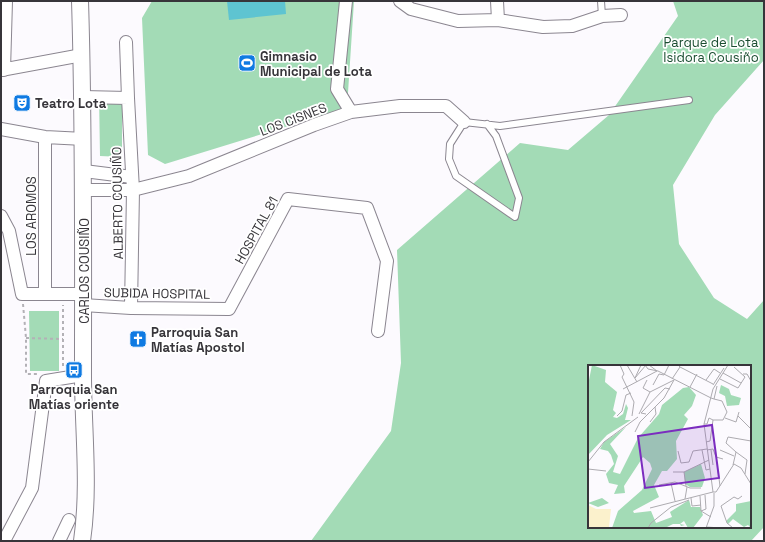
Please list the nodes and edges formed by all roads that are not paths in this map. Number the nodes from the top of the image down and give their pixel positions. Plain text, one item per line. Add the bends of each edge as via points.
1 (6, 1) edge
2 (80, 1) edge
3 (346, 1) edge
4 (400, 1) edge
5 (497, 1) edge
6 (601, 1) edge
7 (621, 15) dead end
8 (602, 16) junction
9 (498, 20) junction
10 (126, 42) dead end
11 (82, 55) junction
12 (2, 70) edge
13 (83, 97) junction
14 (128, 98) junction
15 (689, 100) dead end
16 (351, 112) junction
17 (464, 122) junction
18 (487, 124) junction
19 (1, 129) edge
20 (45, 137) junction
21 (84, 139) junction
22 (84, 171) junction
23 (132, 177) junction
24 (84, 190) junction
25 (133, 190) junction
26 (1, 216) edge
27 (45, 294) junction
28 (84, 299) junction
29 (131, 308) junction
30 (229, 309) joint
31 (378, 331) dead end
32 (83, 375) junction
33 (69, 520) dead end
34 (4, 541) edge
35 (59, 541) edge
36 (82, 541) edge

1 - 12 street
2 - 11 main road, CARLOS COUSIÑO
3 - 16 street via 337,90
4 - 9 street via 411,9 458,21
5 - 9 street
6 - 8 lane
7 - 8 street
8 - 9 street via 572,26 543,27
10 - 14 street, ALBERTO COUSIÑO
11 - 12 street
11 - 13 main road, CARLOS COUSIÑO
13 - 14 street
13 - 21 main road, CARLOS COUSIÑO
14 - 23 street, ALBERTO COUSIÑO
15 - 18 lane via 500,126
16 - 17 street, LOS CISNES via 400,106 446,106
16 - 25 street, LOS CISNES via 189,176
17 - 18 lane
17 - 18 lane via 450,144 449,159 456,176 516,217 519,198 496,136
19 - 20 street
20 - 21 street
20 - 27 street, LOS AROMOS
21 - 22 main road, CARLOS COUSIÑO
22 - 23 street
22 - 24 main road, CARLOS COUSIÑO
23 - 25 street, ALBERTO COUSIÑO
24 - 25 street, LOS CISNES
24 - 28 main road, CARLOS COUSIÑO
25 - 29 street, ALBERTO COUSIÑO
26 - 27 street, SUBIDA HOSPITAL via 9,231 22,294
27 - 28 street, SUBIDA HOSPITAL via 64,294
28 - 29 street, SUBIDA HOSPITAL
28 - 32 main road, CARLOS COUSIÑO
29 - 30 street, SUBIDA HOSPITAL
30 - 31 street, HOSPITAL 81 via 288,199 367,208 388,261
32 - 34 street via 46,381 32,488
32 - 36 main road, CARLOS COUSIÑO via 86,502
33 - 35 street

